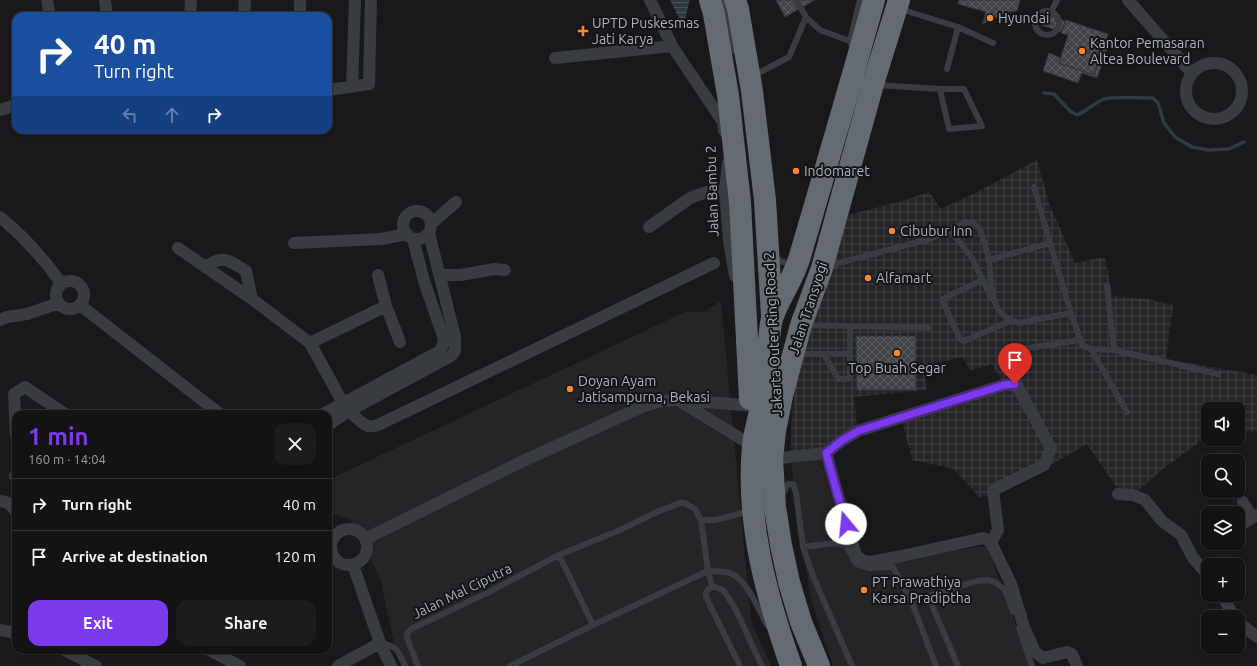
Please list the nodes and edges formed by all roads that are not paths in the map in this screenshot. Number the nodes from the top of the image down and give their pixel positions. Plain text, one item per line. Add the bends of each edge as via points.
1 (47, 0) edge
2 (105, 0) edge
3 (191, 0) edge
4 (245, 0) edge
5 (300, 0) edge
6 (355, 0) edge
7 (371, 0) edge
8 (650, 0) edge
9 (710, 0) edge
10 (724, 0) edge
11 (735, 0) edge
12 (796, 0) edge
13 (860, 0) edge
14 (874, 0) edge
15 (1057, 0) edge
16 (1128, 0) edge
17 (898, 4) edge
18 (49, 12) edge
19 (107, 12) edge
20 (190, 12) edge
21 (244, 12) edge
22 (300, 12) edge
23 (1051, 12) dead end
24 (806, 17) junction
25 (958, 27) junction
26 (850, 41) junction
27 (993, 43) dead end
28 (672, 46) junction
29 (555, 58) dead end
30 (738, 59) dead end
31 (856, 63) junction
32 (947, 69) dead end
33 (1192, 72) junction
34 (742, 73) dead end
35 (745, 80) junction
36 (872, 84) junction
37 (352, 87) junction
38 (940, 89) junction
39 (332, 90) edge
40 (12, 106) edge
41 (0, 110) edge
42 (1034, 188) dead end
43 (725, 190) junction
44 (456, 202) dead end
45 (0, 217) edge
46 (650, 226) dead end
47 (430, 228) junction
48 (950, 230) junction
49 (410, 236) junction
50 (1050, 242) junction
51 (294, 244) dead end
52 (178, 248) dead end
53 (989, 260) junction
54 (714, 263) dead end
55 (797, 266) junction
56 (205, 267) junction
57 (822, 268) junction
58 (505, 270) dead end
59 (378, 275) dead end
60 (440, 275) junction
61 (983, 280) junction
62 (62, 283) junction
63 (1107, 286) dead end
64 (252, 299) junction
65 (59, 303) junction
66 (995, 304) junction
67 (80, 305) junction
68 (386, 306) junction
69 (1071, 313) junction
70 (0, 320) edge
71 (1010, 321) junction
72 (801, 325) junction
73 (850, 326) junction
74 (928, 328) dead end
75 (1080, 340) junction
76 (310, 342) junction
77 (400, 342) dead end
78 (1022, 349) dead end
79 (1091, 349) junction
80 (1114, 350) junction
81 (793, 354) junction
82 (824, 354) junction
83 (850, 354) junction
84 (764, 371) junction
85 (1218, 374) dead end
86 (678, 400) junction
87 (346, 407) junction
88 (761, 407) junction
89 (15, 410) edge
90 (57, 410) edge
91 (215, 410) edge
92 (332, 411) edge
93 (1127, 412) dead end
94 (332, 421) edge
95 (753, 446) junction
96 (826, 454) junction
97 (772, 459) junction
98 (1118, 494) dead end
99 (0, 501) edge
100 (1243, 502) dead end
101 (12, 505) edge
102 (776, 507) junction
103 (752, 510) junction
104 (1255, 516) edge
105 (701, 520) junction
106 (1245, 522) edge
107 (332, 531) edge
108 (365, 539) junction
109 (991, 542) junction
110 (802, 547) junction
111 (332, 552) edge
112 (559, 555) junction
113 (353, 565) junction
114 (1201, 567) edge
115 (708, 571) junction
116 (712, 586) junction
117 (928, 596) junction
118 (911, 600) junction
119 (593, 625) junction
120 (1245, 628) edge
121 (0, 630) edge
122 (12, 632) edge
123 (772, 633) dead end
124 (1257, 637) edge
125 (776, 640) dead end
126 (380, 643) junction
127 (72, 654) edge
128 (217, 654) edge
129 (96, 666) edge
130 (240, 666) edge
131 (338, 666) edge
132 (391, 666) edge
133 (405, 666) edge
134 (418, 666) edge
135 (510, 666) edge
136 (740, 666) edge
137 (762, 666) edge
138 (791, 666) edge
139 (795, 666) edge
140 (819, 666) edge
141 (822, 666) edge
142 (852, 666) edge
143 (936, 666) edge
144 (958, 666) edge
145 (1032, 666) edge
146 (1077, 666) edge

1 - 18 street
2 - 19 street
3 - 20 street
4 - 21 street
5 - 22 street
6 - 37 street
7 - 37 street via 369,84
8 - 28 street, Jalan Bambu 2
9 - 139 highway, Jakarta Outer Ring Road 2 via 728,95 740,202 757,492 784,633
10 - 30 lane via 726,23
11 - 141 highway, Jakarta Outer Ring Road 2 via 752,91 764,200 783,489 803,596
12 - 24 lane
13 - 26 lane
14 - 31 highway, Jalan Transyogi
15 - 23 lane
16 - 33 street
17 - 25 lane
17 - 36 highway, Jalan Transyogi
24 - 26 lane via 820,30
24 - 35 lane via 789,57
25 - 27 lane
25 - 32 lane
26 - 31 lane
28 - 29 street
28 - 43 street, Jalan Bambu 2 via 723,122 728,162
31 - 55 highway, Jalan Transyogi
33 - 33 street via 1203,64 1217,62 1230,68 1240,79 1243,93 1236,110 1221,120 1202,119 1188,107 1184,89
34 - 35 lane
35 - 55 lane via 758,158 761,230 767,249 780,261
36 - 38 lane
36 - 57 highway, Jalan Transyogi
37 - 39 street
38 - 38 lane via 948,128 982,126 964,89
40 - 41 street
42 - 50 lane
43 - 46 street via 707,192 690,198
43 - 84 street, Jalan Bambu 2 via 728,241 737,288 751,350
44 - 47 street
45 - 62 street via 48,264
47 - 49 street via 422,238
47 - 49 street via 428,216 421,212 410,213 404,219 403,227
47 - 60 street
48 - 53 lane via 966,222 977,226
48 - 57 lane via 930,239
48 - 61 lane via 972,258
49 - 51 street
49 - 87 street via 444,345 440,351
50 - 53 lane
50 - 69 lane
52 - 56 street
53 - 66 lane
54 - 87 street via 378,424 365,425
55 - 84 highway, Jalan Transyogi via 772,317
56 - 64 street
56 - 64 street via 214,260 226,259 246,271
57 - 72 highway, Jalan Transyogi
58 - 60 street
59 - 68 street
60 - 87 street via 455,337 455,351 451,356
61 - 66 lane
61 - 71 lane via 942,300 960,339 964,341
62 - 65 street via 56,293
62 - 67 street via 72,280 81,286 85,296
63 - 80 lane
64 - 76 street
65 - 67 street via 71,310
65 - 70 street
66 - 71 lane
67 - 91 street
68 - 76 street
68 - 77 street
69 - 71 lane via 1018,323
69 - 75 lane
72 - 73 lane
72 - 81 highway, Jalan Transyogi
73 - 74 lane
73 - 83 lane
75 - 78 lane
75 - 79 lane via 1082,345
76 - 87 street
79 - 80 lane
79 - 93 lane
80 - 85 lane
81 - 82 lane
81 - 97 highway, Jalan Transyogi via 782,396
82 - 83 lane
82 - 83 lane via 838,379 850,379
84 - 88 highway, Jalan Transyogi
86 - 88 street
86 - 95 street
86 - 108 street via 644,406 521,462
87 - 92 street
87 - 94 street
88 - 95 highway, Jalan Transyogi
89 - 90 street via 14,394 25,387
95 - 103 highway, Jalan Transyogi
96 - 97 street
96 - 109 street via 856,555 863,561 871,562 983,538
96 - 109 street via 858,431 1004,385 1015,384 1051,448 1044,465 993,490 998,530
97 - 102 highway, Jalan Transyogi
98 - 114 street via 1133,495 1146,500 1162,521 1181,535
99 - 101 street
100 - 104 street
102 - 110 lane via 788,484 792,484 796,493
102 - 140 highway, Jalan Transyogi via 789,582 801,622
103 - 105 lane via 715,520
103 - 138 highway, Jalan Transyogi via 766,587
104 - 106 street
105 - 112 lane, Jalan Mal Ciputra via 695,508 680,503
105 - 115 lane
107 - 108 street via 351,529 359,532
108 - 113 street via 365,555
109 - 146 street via 1012,584 1024,627 1035,652 1043,658 1067,652 1072,654
110 - 118 lane via 835,543 846,545 856,564 869,568 893,567
110 - 142 lane
111 - 113 street via 340,563
112 - 119 lane
112 - 134 lane, Jalan Mal Ciputra via 409,630 407,638
113 - 126 street
115 - 116 lane
115 - 119 lane
115 - 123 lane via 733,574 746,586
116 - 136 lane via 706,592 706,597
116 - 137 lane via 723,590 734,606
117 - 118 lane
117 - 144 lane
117 - 145 lane via 977,581 992,580 1000,585 1008,596
118 - 143 lane
119 - 135 lane
120 - 124 street
121 - 122 street
125 - 138 lane
126 - 131 street
126 - 132 street
126 - 133 lane via 390,645 398,651
127 - 129 street
128 - 130 street

